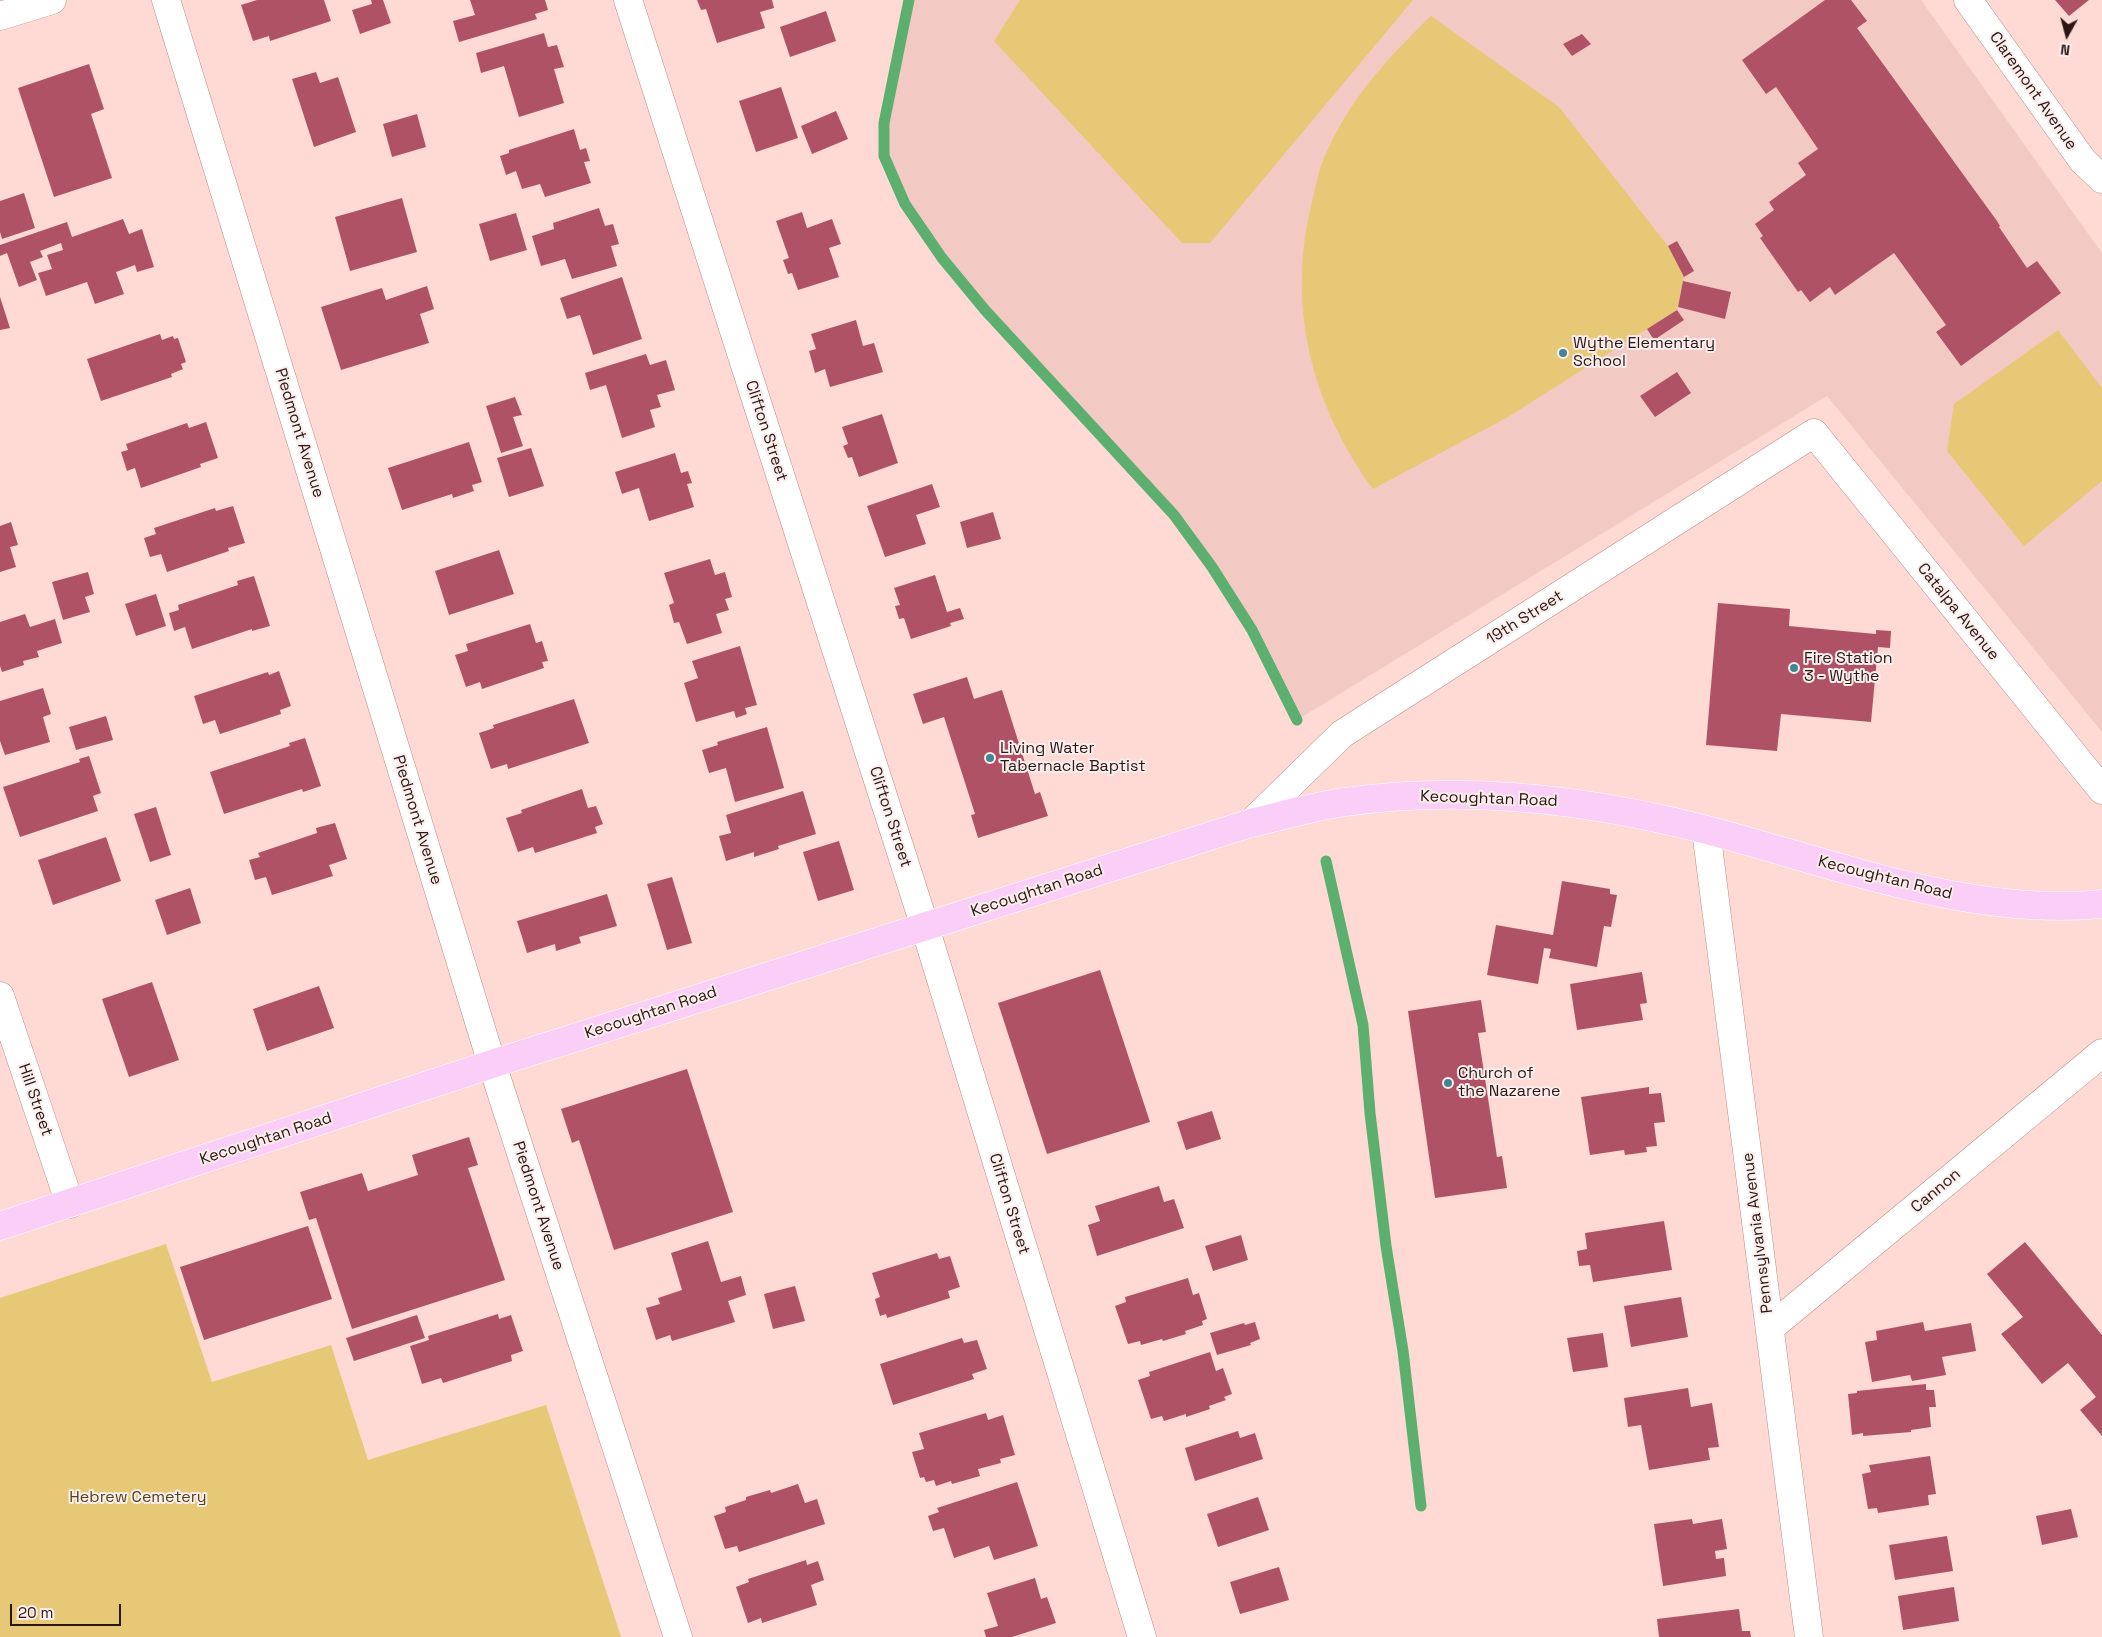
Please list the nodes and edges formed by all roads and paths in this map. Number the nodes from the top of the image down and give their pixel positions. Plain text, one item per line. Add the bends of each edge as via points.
1 (52, 0) edge
2 (166, 0) edge
3 (628, 0) edge
4 (1968, 0) edge
5 (0, 16) edge
6 (2102, 178) edge
7 (1814, 433) joint
8 (2102, 790) edge
9 (1252, 823) junction
10 (1706, 830) junction
11 (2102, 904) edge
12 (925, 926) junction
13 (0, 996) edge
14 (2102, 1053) edge
15 (492, 1064) junction
16 (70, 1204) junction
17 (0, 1226) edge
18 (1770, 1328) junction
19 (678, 1637) edge
20 (1142, 1637) edge
21 (1809, 1637) edge

1 - 5 street
2 - 15 street, Piedmont Avenue
3 - 12 street, Clifton Street
4 - 6 street, Claremont Avenue via 2083,161
7 - 8 street, Catalpa Avenue
7 - 9 street, 19th Street via 1342,734
9 - 10 main road, Kecoughtan Road via 1344,802 1441,794 1553,800 1615,809
9 - 12 main road, Kecoughtan Road
10 - 11 main road, Kecoughtan Road via 1868,876 1960,896 2029,904
10 - 18 street, Pennsylvania Avenue
12 - 15 main road, Kecoughtan Road
12 - 20 street, Clifton Street
13 - 16 street, Hill Street
14 - 18 street, Cannon
15 - 16 main road, Kecoughtan Road
15 - 19 street, Piedmont Avenue
16 - 17 main road, Kecoughtan Road
18 - 21 street, Pennsylvania Avenue

